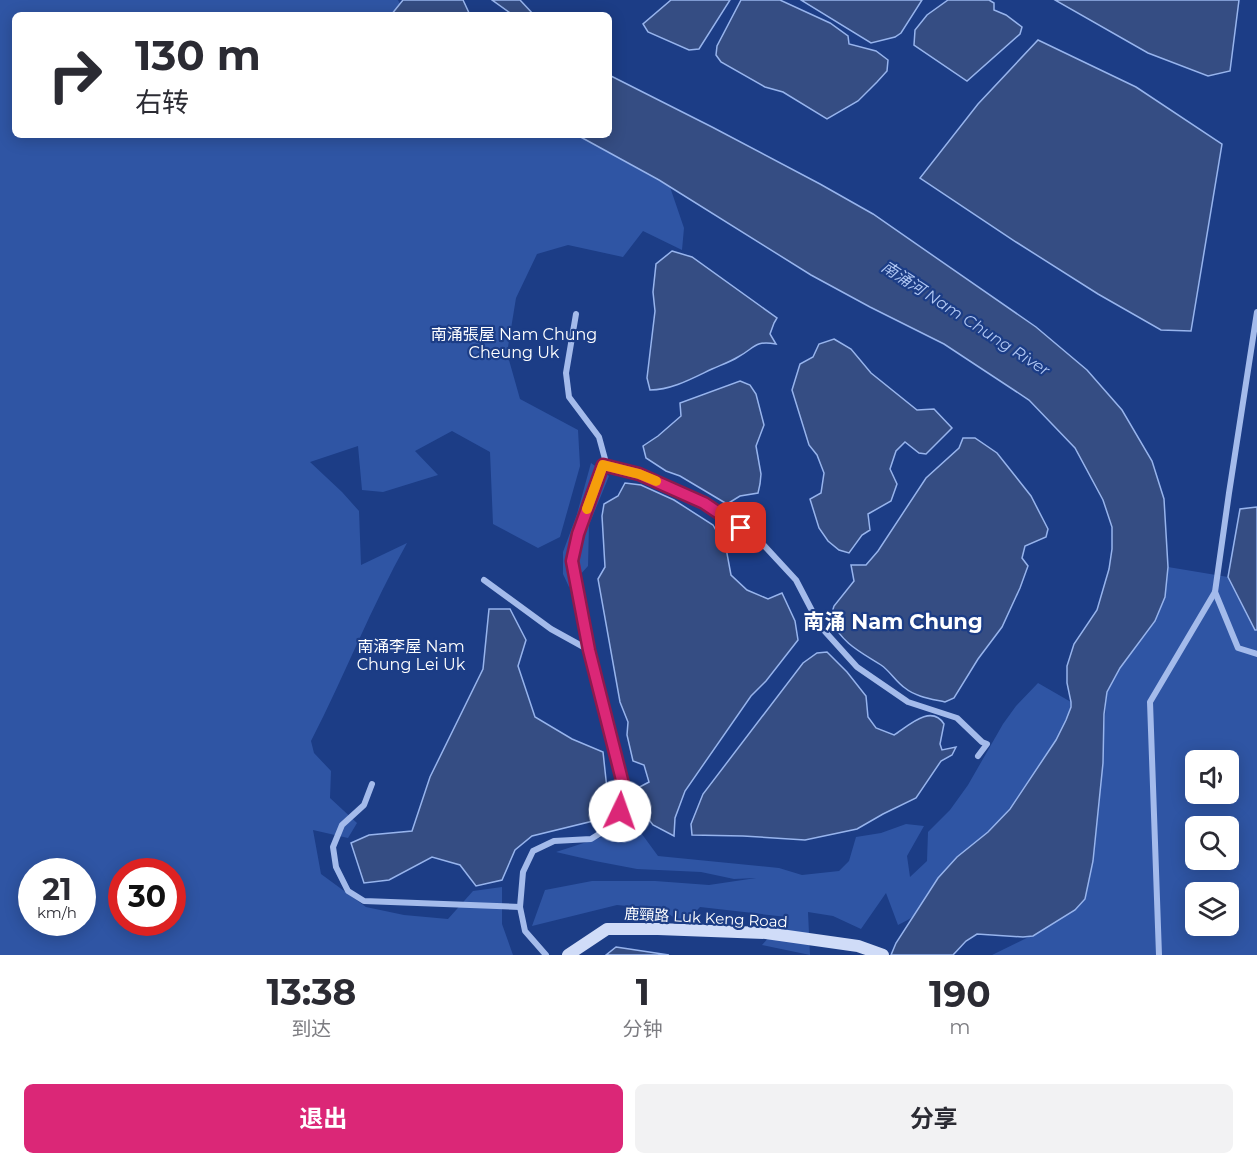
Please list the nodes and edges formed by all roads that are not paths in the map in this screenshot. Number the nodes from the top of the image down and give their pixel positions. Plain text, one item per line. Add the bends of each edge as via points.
1 (1257, 312) edge
2 (576, 314) dead end
3 (603, 465) junction
4 (484, 580) dead end
5 (1215, 592) junction
6 (589, 650) junction
7 (1257, 654) edge
8 (978, 756) dead end
9 (372, 784) dead end
10 (520, 907) junction
11 (546, 955) edge
12 (568, 955) edge
13 (883, 955) edge
14 (1159, 955) edge

1 - 5 street
2 - 3 street via 566,373 568,397 599,437
3 - 6 street via 572,561
3 - 8 street via 639,474 704,503 759,540 796,580 820,626 857,667 908,702 957,718 987,744
4 - 6 street via 551,629
5 - 7 street via 1238,648
5 - 14 street via 1150,702
6 - 10 street via 623,784 620,811 607,829 591,839 554,841 532,850 524,872
9 - 10 street via 364,805 342,825 333,847 336,867 348,891 364,901
10 - 11 street via 525,931
12 - 13 street, 鹿頸路 Luk Keng Road via 607,929 658,928 766,933 858,946

